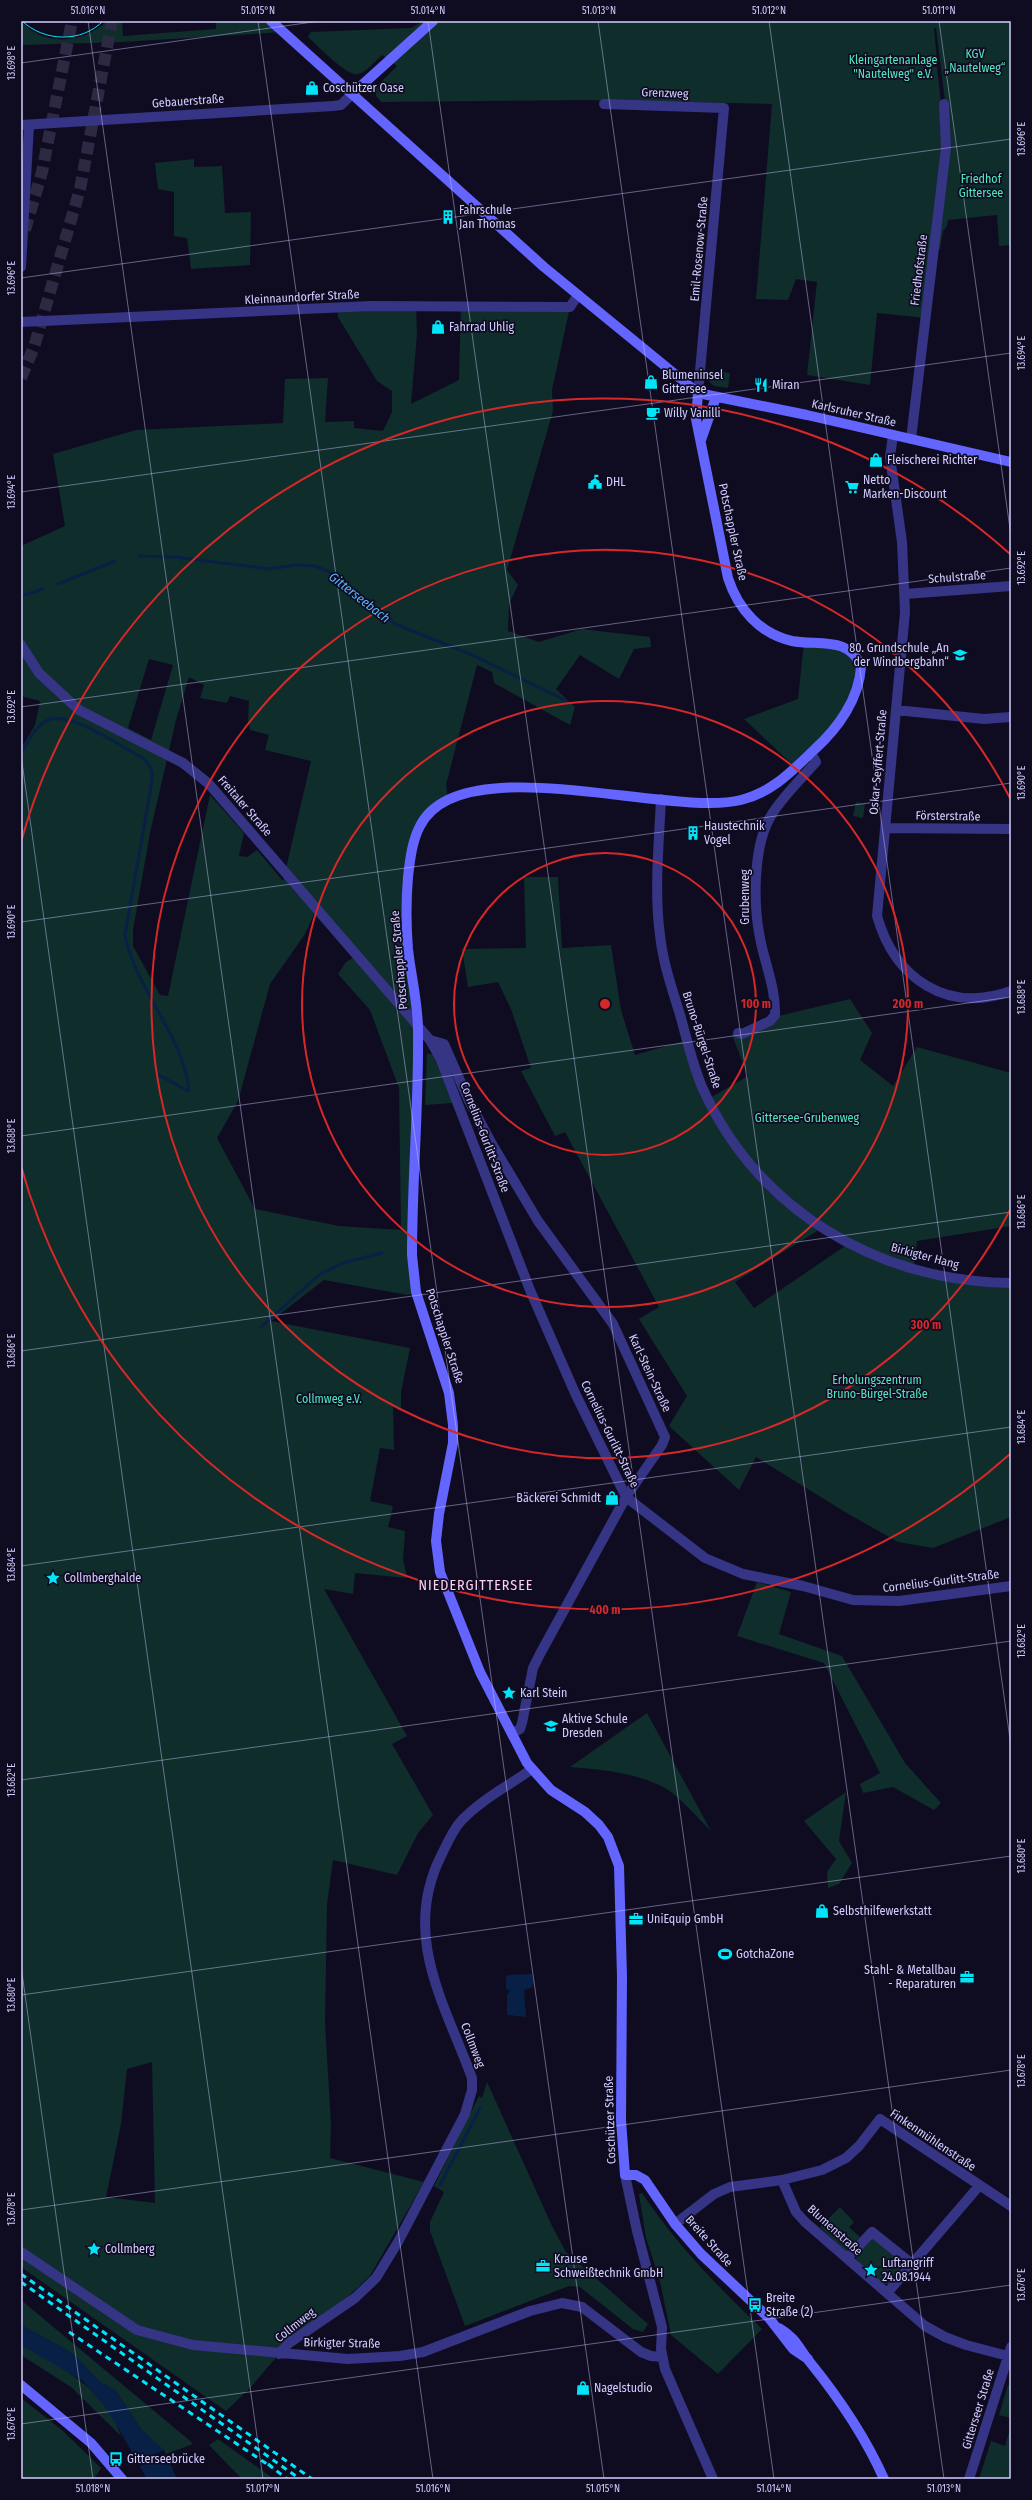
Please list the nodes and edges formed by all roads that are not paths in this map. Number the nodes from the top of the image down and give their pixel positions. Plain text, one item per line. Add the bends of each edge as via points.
1 (271, 21) edge
2 (433, 21) edge
3 (352, 94) junction
4 (604, 104) dead end
5 (944, 104) dead end
6 (724, 108) joint
7 (25, 125) edge
8 (21, 267) edge
9 (578, 295) junction
10 (21, 322) edge
11 (698, 393) junction
12 (716, 397) junction
13 (893, 435) junction
14 (911, 439) junction
15 (701, 440) junction
16 (1011, 462) edge
17 (1011, 586) edge
18 (905, 594) junction
19 (21, 645) edge
20 (896, 710) junction
21 (1011, 717) edge
22 (811, 753) junction
23 (661, 798) junction
24 (886, 828) junction
25 (1011, 829) edge
26 (1011, 991) edge
27 (418, 1026) junction
28 (738, 1034) dead end
29 (430, 1040) junction
30 (881, 1258) joint
31 (1011, 1283) edge
32 (626, 1497) junction
33 (1011, 1586) edge
34 (512, 1733) junction
35 (532, 1769) junction
36 (541, 1780) joint
37 (625, 2175) junction
38 (782, 2180) junction
39 (979, 2186) junction
40 (1011, 2206) edge
41 (675, 2224) junction
42 (21, 2252) edge
43 (848, 2258) junction
44 (912, 2264) junction
45 (888, 2292) junction
46 (1009, 2352) edge
47 (278, 2354) junction
48 (662, 2357) junction
49 (21, 2385) edge
50 (122, 2479) edge
51 (713, 2479) edge
52 (884, 2479) edge
53 (969, 2479) edge

1 - 3 street, Karlsruher Straße
2 - 3 street
3 - 7 street, Gebauerstraße via 341,105 333,106
3 - 9 street, Karlsruher Straße
4 - 6 street, Grenzweg
5 - 14 street, Friedhofstraße via 946,148
6 - 11 street, Emil-Rosenow-Straße
7 - 8 street
9 - 10 street, Kleinnaundorfer Straße via 570,307 371,306
9 - 11 street, Karlsruher Straße
11 - 12 street, Karlsruher Straße
11 - 15 street, Potschappler Straße via 696,414
12 - 13 street, Karlsruher Straße
12 - 15 street
13 - 14 street, Karlsruher Straße
13 - 18 street, Oskar-Seyffert-Straße via 890,457 902,542
14 - 16 street, Karlsruher Straße
15 - 22 street, Potschappler Straße via 728,578 743,610 772,634 794,641 837,644 851,651 858,661 860,679 849,707 833,732
17 - 18 street, Schulstraße
18 - 20 street, Oskar-Seyffert-Straße via 904,636
19 - 27 street, Freitaler Straße via 39,673 79,710 182,763 209,784
20 - 21 street via 984,719
20 - 24 street, Oskar-Seyffert-Straße
22 - 23 street, Potschappler Straße via 772,788 747,799 713,804
22 - 28 street, Grubenweg via 816,762 772,814 762,839 759,859 756,894 759,933 775,1015 770,1021
23 - 27 street, Potschappler Straße via 556,789 506,788 459,795 441,802 430,810 416,834 407,890 408,948
23 - 30 street, Bruno-Bürgel-Straße via 658,898 660,935 666,971 703,1087 730,1138 775,1191 808,1219 835,1237
24 - 25 street, Försterstraße
24 - 26 street, Oskar-Seyffert-Straße via 876,916 888,945 900,963 921,982 950,996 977,999
27 - 29 street, Cornelius-Gurlitt-Straße
27 - 34 street, Potschappler Straße via 412,1255 416,1292 449,1393 453,1425 453,1443 439,1514 440,1572 483,1678
29 - 32 street, Cornelius-Gurlitt-Straße via 440,1058 530,1290 577,1397
29 - 32 street, Karl-Stein-Straße via 444,1044 469,1101 538,1221 613,1324 662,1428 665,1437 662,1445
30 - 31 street, Birkigter Hang via 939,1276
32 - 33 street, Cornelius-Gurlitt-Straße via 705,1558 743,1574 803,1586 853,1600 899,1602
32 - 34 street, Karl-Stein-Straße via 538,1658 529,1683 520,1729
34 - 35 street, Potschappler Straße
35 - 36 street, Potschappler Straße
35 - 47 street, Collmweg via 494,1792 460,1823 436,1867 426,1899 425,1937 431,1973 472,2078 472,2090 465,2114 402,2235 376,2278 355,2298 289,2343
36 - 37 street, Coschützer Straße via 599,1825 608,1837 619,1866 622,1977 621,2120
37 - 41 street, Breite Straße via 636,2175 644,2180
37 - 48 street, Coschützer Straße via 662,2327
38 - 39 street, Finkenmühlenstraße via 822,2170 846,2158 880,2119
38 - 41 street, Finkenmühlenstraße via 730,2187 714,2194
38 - 43 street, Blumenstraße via 796,2212
39 - 40 street, Finkenmühlenstraße
39 - 44 street
41 - 52 street, Breite Straße via 701,2254 777,2327 799,2344 842,2404
42 - 47 street, Birkigter Straße via 137,2330 193,2345
43 - 44 street via 872,2232
43 - 45 street, Blumenstraße
44 - 45 street
45 - 46 street, Blumenstraße via 925,2326 944,2337
46 - 53 street, Gitterseer Straße
47 - 48 street, Birkigter Straße via 369,2359 423,2352 530,2311 562,2303 582,2307 641,2352
48 - 51 street, Coschützer Straße via 669,2383
49 - 50 street via 91,2443

